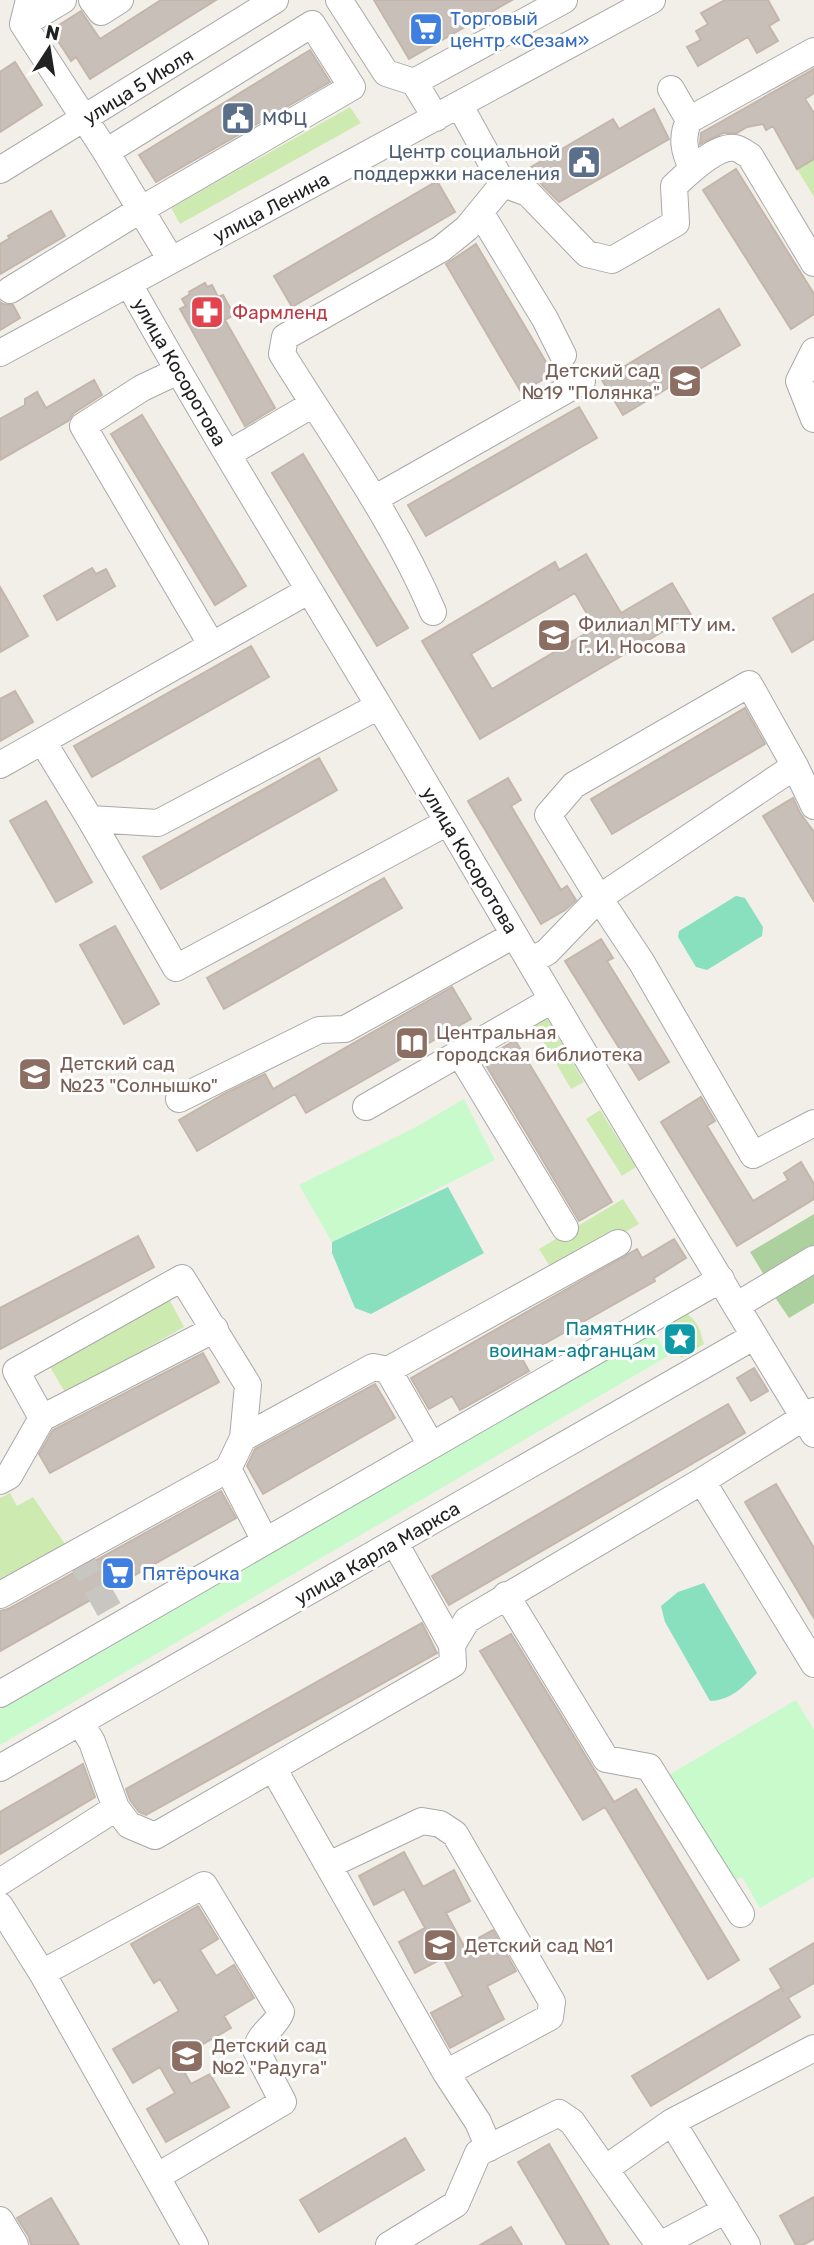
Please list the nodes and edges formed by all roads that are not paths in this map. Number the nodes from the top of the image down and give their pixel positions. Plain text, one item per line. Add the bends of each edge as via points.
1 (63, 0) edge
2 (92, 0) edge
3 (120, 0) edge
4 (275, 0) edge
5 (339, 0) edge
6 (564, 0) edge
7 (652, 0) edge
8 (26, 12) edge
9 (814, 51) edge
10 (414, 82) junction
11 (671, 89) dead end
12 (460, 106) junction
13 (436, 118) junction
14 (84, 120) junction
15 (689, 120) junction
16 (106, 152) junction
17 (692, 168) junction
18 (0, 170) edge
19 (503, 184) junction
20 (140, 210) junction
21 (480, 212) junction
22 (171, 260) junction
23 (814, 263) edge
24 (129, 284) junction
25 (10, 290) dead end
26 (814, 351) edge
27 (0, 353) edge
28 (563, 355) dead end
29 (178, 371) junction
30 (582, 381) dead end
31 (313, 404) junction
32 (814, 419) edge
33 (228, 454) junction
34 (374, 499) junction
35 (308, 591) junction
36 (433, 612) dead end
37 (211, 644) junction
38 (379, 706) junction
39 (43, 742) junction
40 (0, 765) edge
41 (795, 766) junction
42 (814, 806) edge
43 (90, 819) junction
44 (447, 822) junction
45 (599, 898) junction
46 (514, 935) junction
47 (530, 961) junction
48 (552, 1000) junction
49 (460, 1054) junction
50 (179, 1099) dead end
51 (366, 1107) dead end
52 (814, 1123) edge
53 (565, 1228) dead end
54 (618, 1243) dead end
55 (814, 1259) edge
56 (721, 1279) junction
57 (736, 1306) junction
58 (215, 1329) junction
59 (753, 1337) junction
60 (387, 1370) junction
61 (41, 1418) junction
62 (810, 1421) edge
63 (243, 1438) junction
64 (431, 1445) junction
65 (228, 1469) junction
66 (0, 1481) edge
67 (702, 1481) junction
68 (265, 1541) junction
69 (395, 1543) junction
70 (0, 1595) edge
71 (506, 1595) junction
72 (452, 1645) junction
73 (814, 1664) edge
74 (0, 1694) edge
75 (80, 1722) junction
76 (0, 1768) edge
77 (273, 1768) junction
78 (116, 1808) junction
79 (329, 1865) junction
80 (0, 1882) edge
81 (0, 1906) edge
82 (741, 1914) dead end
83 (42, 1973) junction
84 (814, 2048) edge
85 (446, 2073) junction
86 (672, 2122) junction
87 (489, 2148) junction
88 (605, 2169) junction
89 (158, 2176) junction
90 (726, 2210) junction
91 (0, 2220) edge
92 (15, 2245) edge
93 (195, 2245) edge
94 (389, 2245) edge
95 (659, 2245) edge
96 (747, 2245) edge

1 - 8 street
2 - 3 street via 101,12
4 - 14 street, улица 5 Июля
5 - 10 street via 386,73
6 - 10 street
7 - 12 street, улица Ленина
8 - 14 street
9 - 15 street
10 - 13 street
11 - 15 street
12 - 13 street, улица Ленина
12 - 19 street
13 - 22 street, улица Ленина
14 - 16 street
14 - 18 street, улица 5 Июля
15 - 17 street via 683,134
16 - 20 street
16 - 20 street via 312,24 352,87
17 - 19 street via 674,186 676,223 612,260 587,254 528,192
17 - 23 street via 726,148 750,156
19 - 21 street
20 - 22 street
20 - 25 street
21 - 28 street
21 - 31 street via 441,249 285,337 282,354
22 - 24 street, улица Ленина
24 - 27 street, улица Ленина
24 - 29 street, улица Косоротова
26 - 32 street via 799,382
29 - 33 street, улица Косоротова
29 - 37 street via 83,426
30 - 34 street
31 - 33 street
31 - 34 street
33 - 35 street, улица Косоротова
34 - 36 street
35 - 37 street
35 - 38 street, улица Косоротова
37 - 39 street
38 - 43 street via 158,823
38 - 44 street, улица Косоротова
39 - 40 street
39 - 43 street
41 - 42 street
41 - 45 street
41 - 45 street via 749,684 574,785 548,815
43 - 44 street via 176,968
44 - 46 street, улица Косоротова
45 - 47 street via 547,952
45 - 52 street via 753,1154
46 - 47 street, улица Косоротова
46 - 50 street via 345,1029 319,1030
47 - 48 street, улица Косоротова
48 - 49 street
48 - 56 street, улица Косоротова
49 - 51 street
49 - 53 street
54 - 60 street
55 - 57 street
56 - 57 street, улица Косоротова
56 - 64 street
57 - 59 street, улица Косоротова
58 - 61 street
58 - 61 street via 182,1278 16,1371
58 - 63 street via 248,1385
59 - 62 street, улица Косоротова
59 - 69 street, улица Карла Маркса
60 - 63 street via 373,1367
60 - 64 street
61 - 66 street via 9,1476
62 - 67 street
63 - 65 street
64 - 68 street
65 - 68 street
65 - 70 street
67 - 71 street
67 - 73 street
68 - 74 street
69 - 72 street
69 - 75 street, улица Карла Маркса
71 - 72 street via 467,1620
71 - 82 street via 606,1759 649,1767
72 - 77 street via 453,1664
75 - 76 street, улица Карла Маркса
75 - 78 street
77 - 78 street via 155,1836 129,1825
77 - 79 street
78 - 80 street
79 - 85 street
79 - 85 street via 422,1821 440,1824 455,1834 552,2002 550,2017
81 - 83 street
83 - 89 street
83 - 89 street via 204,1885 281,2012 257,2041 256,2050 284,2102
84 - 86 street
85 - 87 street
86 - 88 street
86 - 90 street
87 - 88 street via 559,2113 572,2122
87 - 94 street via 478,2153 456,2204
88 - 95 street
89 - 93 street
90 - 95 street
90 - 96 street
91 - 92 street

